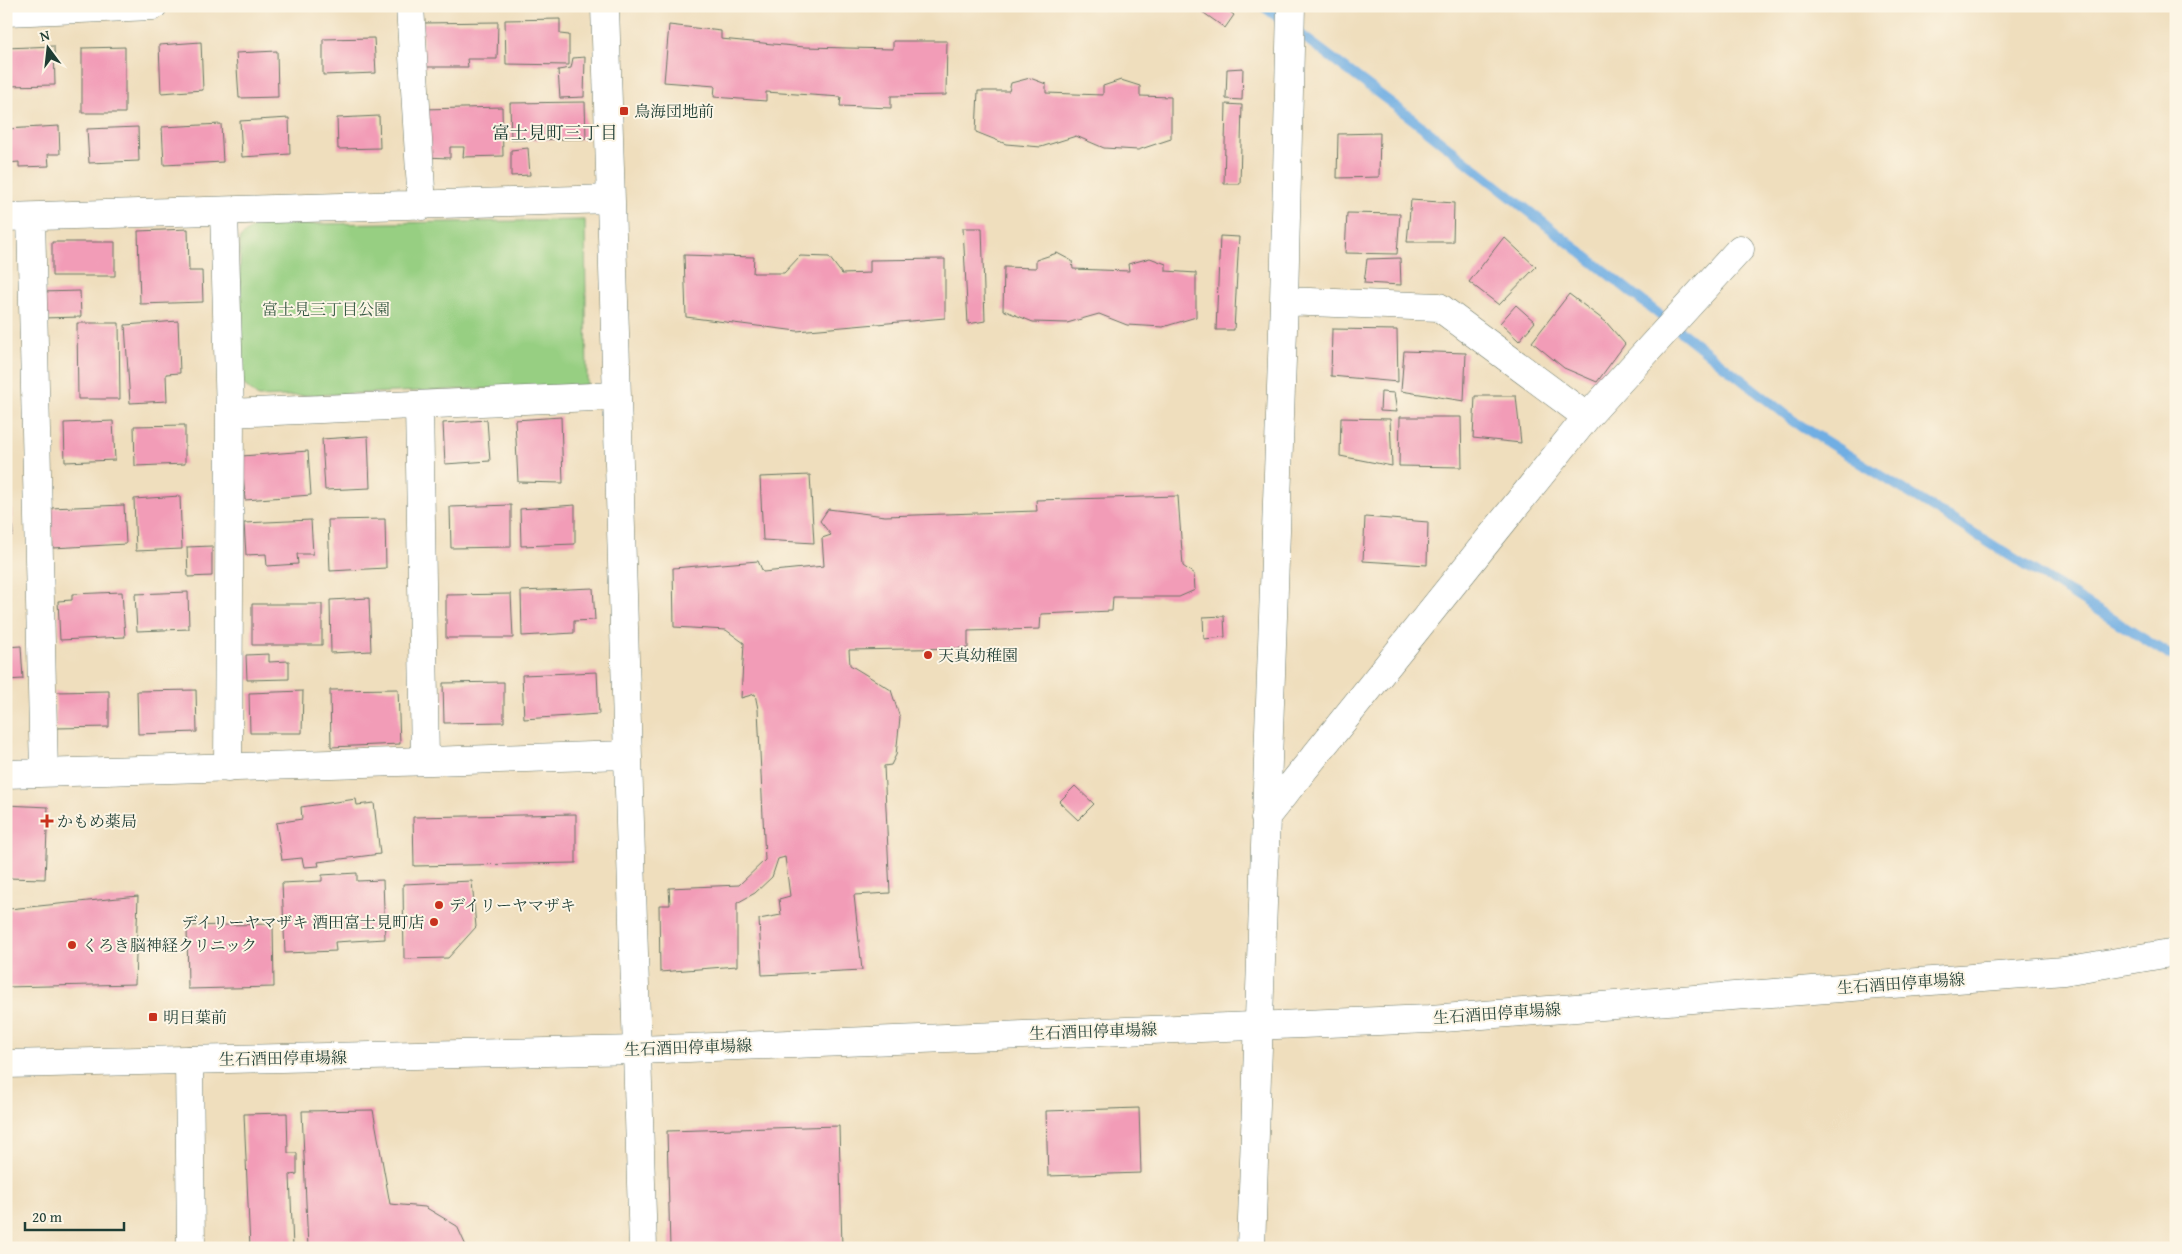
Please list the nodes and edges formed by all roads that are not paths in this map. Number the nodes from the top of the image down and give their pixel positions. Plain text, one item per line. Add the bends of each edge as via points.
1 (153, 6) edge
2 (410, 6) edge
3 (605, 6) edge
4 (1291, 6) edge
5 (6, 12) edge
6 (610, 199) junction
7 (422, 206) junction
8 (224, 212) junction
9 (19, 217) edge
10 (1740, 249) dead end
11 (1284, 301) junction
12 (616, 396) junction
13 (419, 404) junction
14 (230, 413) junction
15 (1587, 417) junction
16 (626, 755) junction
17 (425, 761) junction
18 (228, 768) junction
19 (44, 773) junction
20 (6, 774) edge
21 (1265, 818) junction
22 (2176, 952) edge
23 (1260, 1024) junction
24 (638, 1050) junction
25 (189, 1060) junction
26 (6, 1064) edge
27 (191, 1248) edge
28 (643, 1248) edge
29 (1251, 1248) edge

1 - 5 street
2 - 7 street
3 - 6 street
4 - 11 street
6 - 7 street
6 - 12 street
7 - 8 street
8 - 9 street
8 - 14 street
9 - 19 street
10 - 15 street
11 - 15 street via 1440,307
11 - 21 street
12 - 13 street
12 - 16 street
13 - 14 street
13 - 17 street
14 - 18 street
15 - 21 street
16 - 17 street
16 - 24 street
17 - 18 street
18 - 19 street
19 - 20 street
21 - 23 street
22 - 23 street, 生石酒田停車場線 via 2064,971 1430,1018
23 - 24 street, 生石酒田停車場線
23 - 29 street
24 - 25 street, 生石酒田停車場線
24 - 28 street
25 - 26 street, 生石酒田停車場線
25 - 27 street

